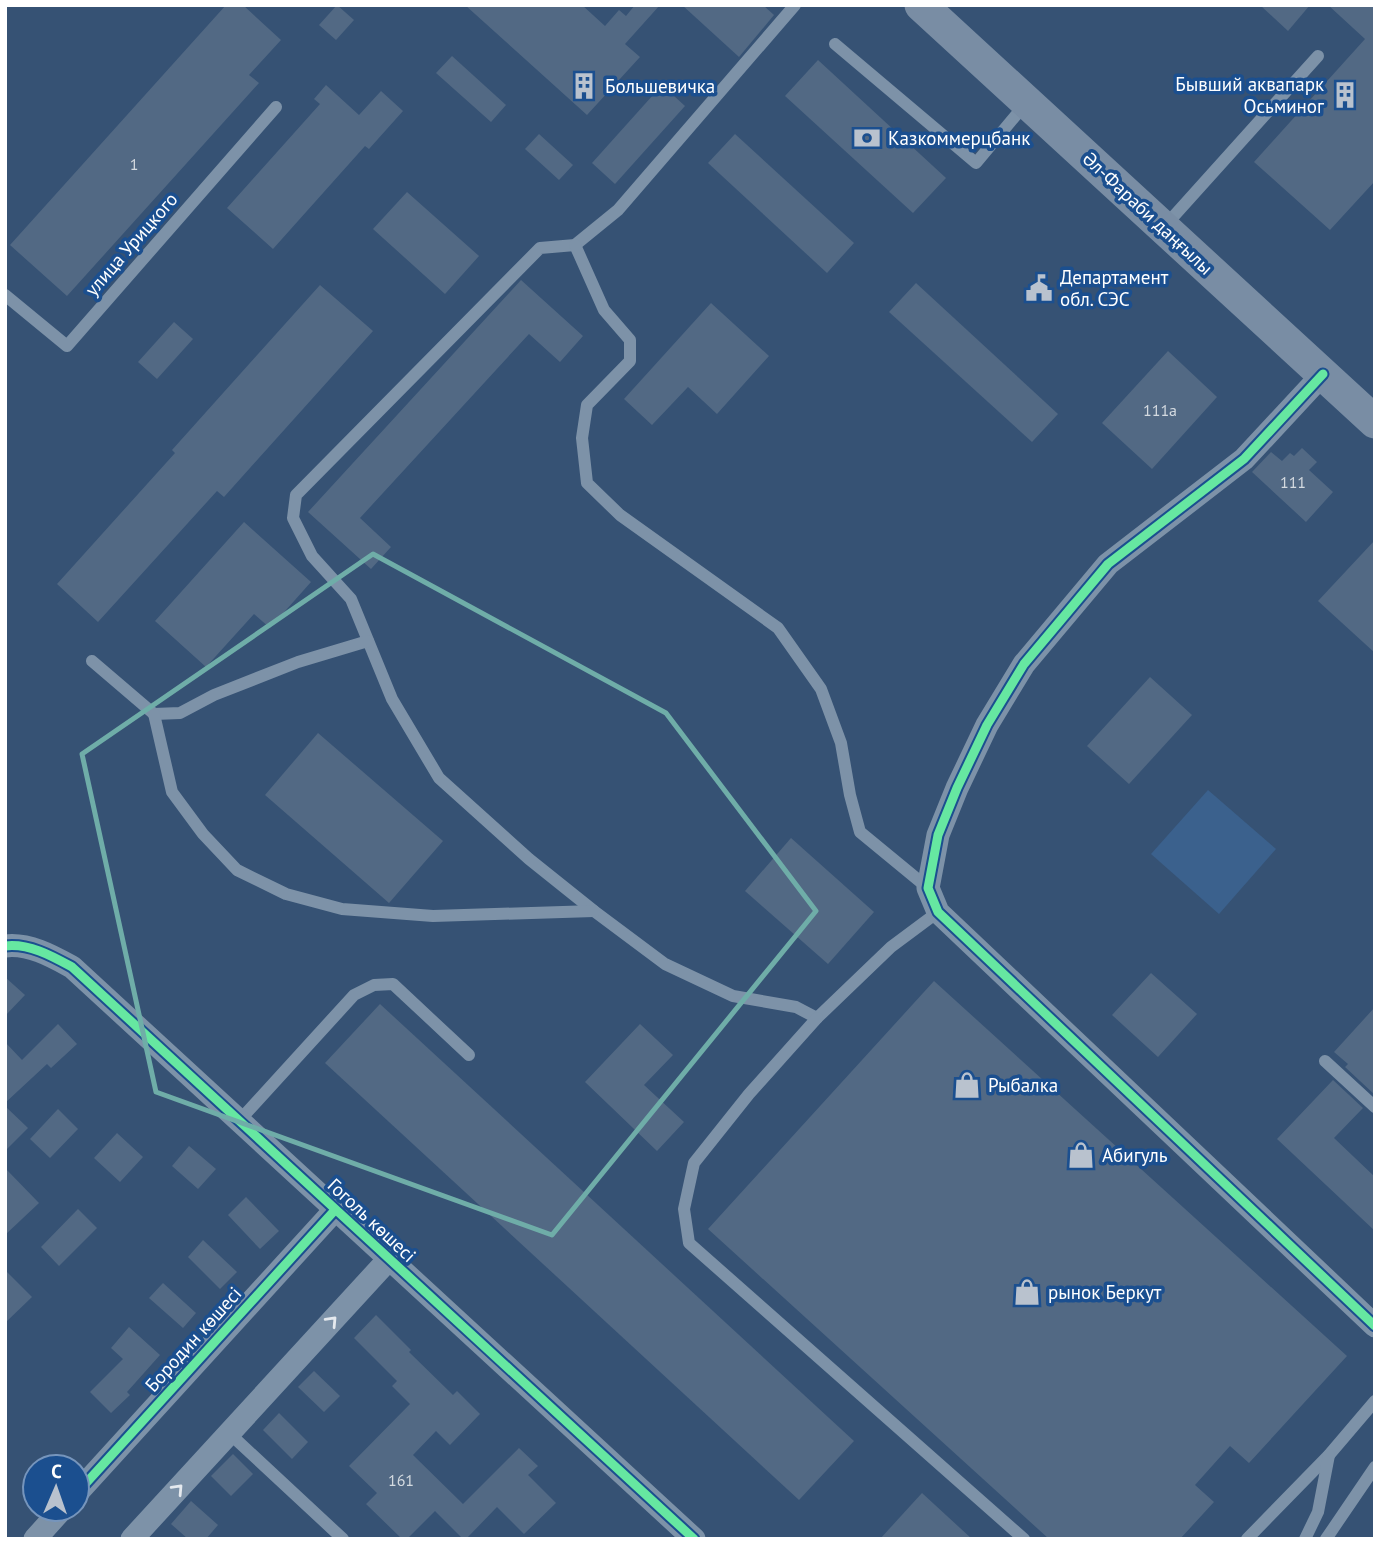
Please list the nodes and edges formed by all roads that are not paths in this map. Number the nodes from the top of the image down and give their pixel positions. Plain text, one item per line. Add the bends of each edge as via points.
1 (795, 5) edge
2 (921, 5) edge
3 (835, 44) dead end
4 (1318, 56) dead end
5 (1027, 102) junction
6 (276, 107) dead end
7 (1164, 228) junction
8 (575, 244) junction
9 (5, 295) edge
10 (1323, 374) junction
11 (1375, 422) edge
12 (368, 641) junction
13 (92, 661) dead end
14 (154, 714) junction
15 (928, 888) junction
16 (594, 911) junction
17 (938, 912) junction
18 (10, 946) edge
19 (817, 1018) junction
20 (469, 1055) dead end
21 (1325, 1061) dead end
22 (1375, 1107) edge
23 (239, 1121) junction
24 (335, 1210) junction
25 (389, 1259) junction
26 (1375, 1326) edge
27 (1375, 1401) edge
28 (229, 1433) junction
29 (1329, 1455) junction
30 (1375, 1467) edge
31 (91, 1478) edge
32 (49, 1523) edge
33 (35, 1539) edge
34 (132, 1539) edge
35 (343, 1539) edge
36 (694, 1539) edge
37 (1024, 1539) edge
38 (1247, 1539) edge
39 (1305, 1539) edge
40 (1326, 1539) edge

1 - 8 lane via 618,210
2 - 5 main road, Әл-Фараби даңғылы
3 - 5 lane via 976,163
4 - 7 lane
5 - 7 main road, Әл-Фараби даңғылы
6 - 9 lane, улица Урицкого via 67,346
7 - 10 main road, Әл-Фараби даңғылы
8 - 12 lane via 540,248 296,495 293,518 312,556 351,598
8 - 15 lane via 604,310 631,341 630,361 587,405 582,438 587,483 620,515 778,628 821,689 841,743 860,832
10 - 11 main road, Әл-Фараби даңғылы
10 - 15 street via 1244,459 1108,564 1024,664 987,725 957,788 938,835
12 - 14 lane via 298,662 180,713
12 - 16 lane via 392,699 439,778
13 - 14 lane
14 - 16 lane via 172,792 237,870 286,894 342,909 433,916
15 - 17 street
16 - 19 lane via 665,964 733,996 796,1007
17 - 19 lane via 891,947
17 - 26 street
18 - 23 street, Гоголь көшесі via 45,953 72,967
19 - 37 lane via 694,1163 684,1209 689,1243
20 - 23 lane via 393,984 374,985 354,995
21 - 22 lane
23 - 24 street, Гоголь көшесі
24 - 25 street, Гоголь көшесі
24 - 31 street, Бородин көшесі
28 -> 25 street
25 - 36 street, Гоголь көшесі
27 - 29 lane
34 -> 28 street
28 - 35 lane
29 - 38 lane
29 - 39 lane via 1318,1512
30 - 40 lane
32 - 33 street

